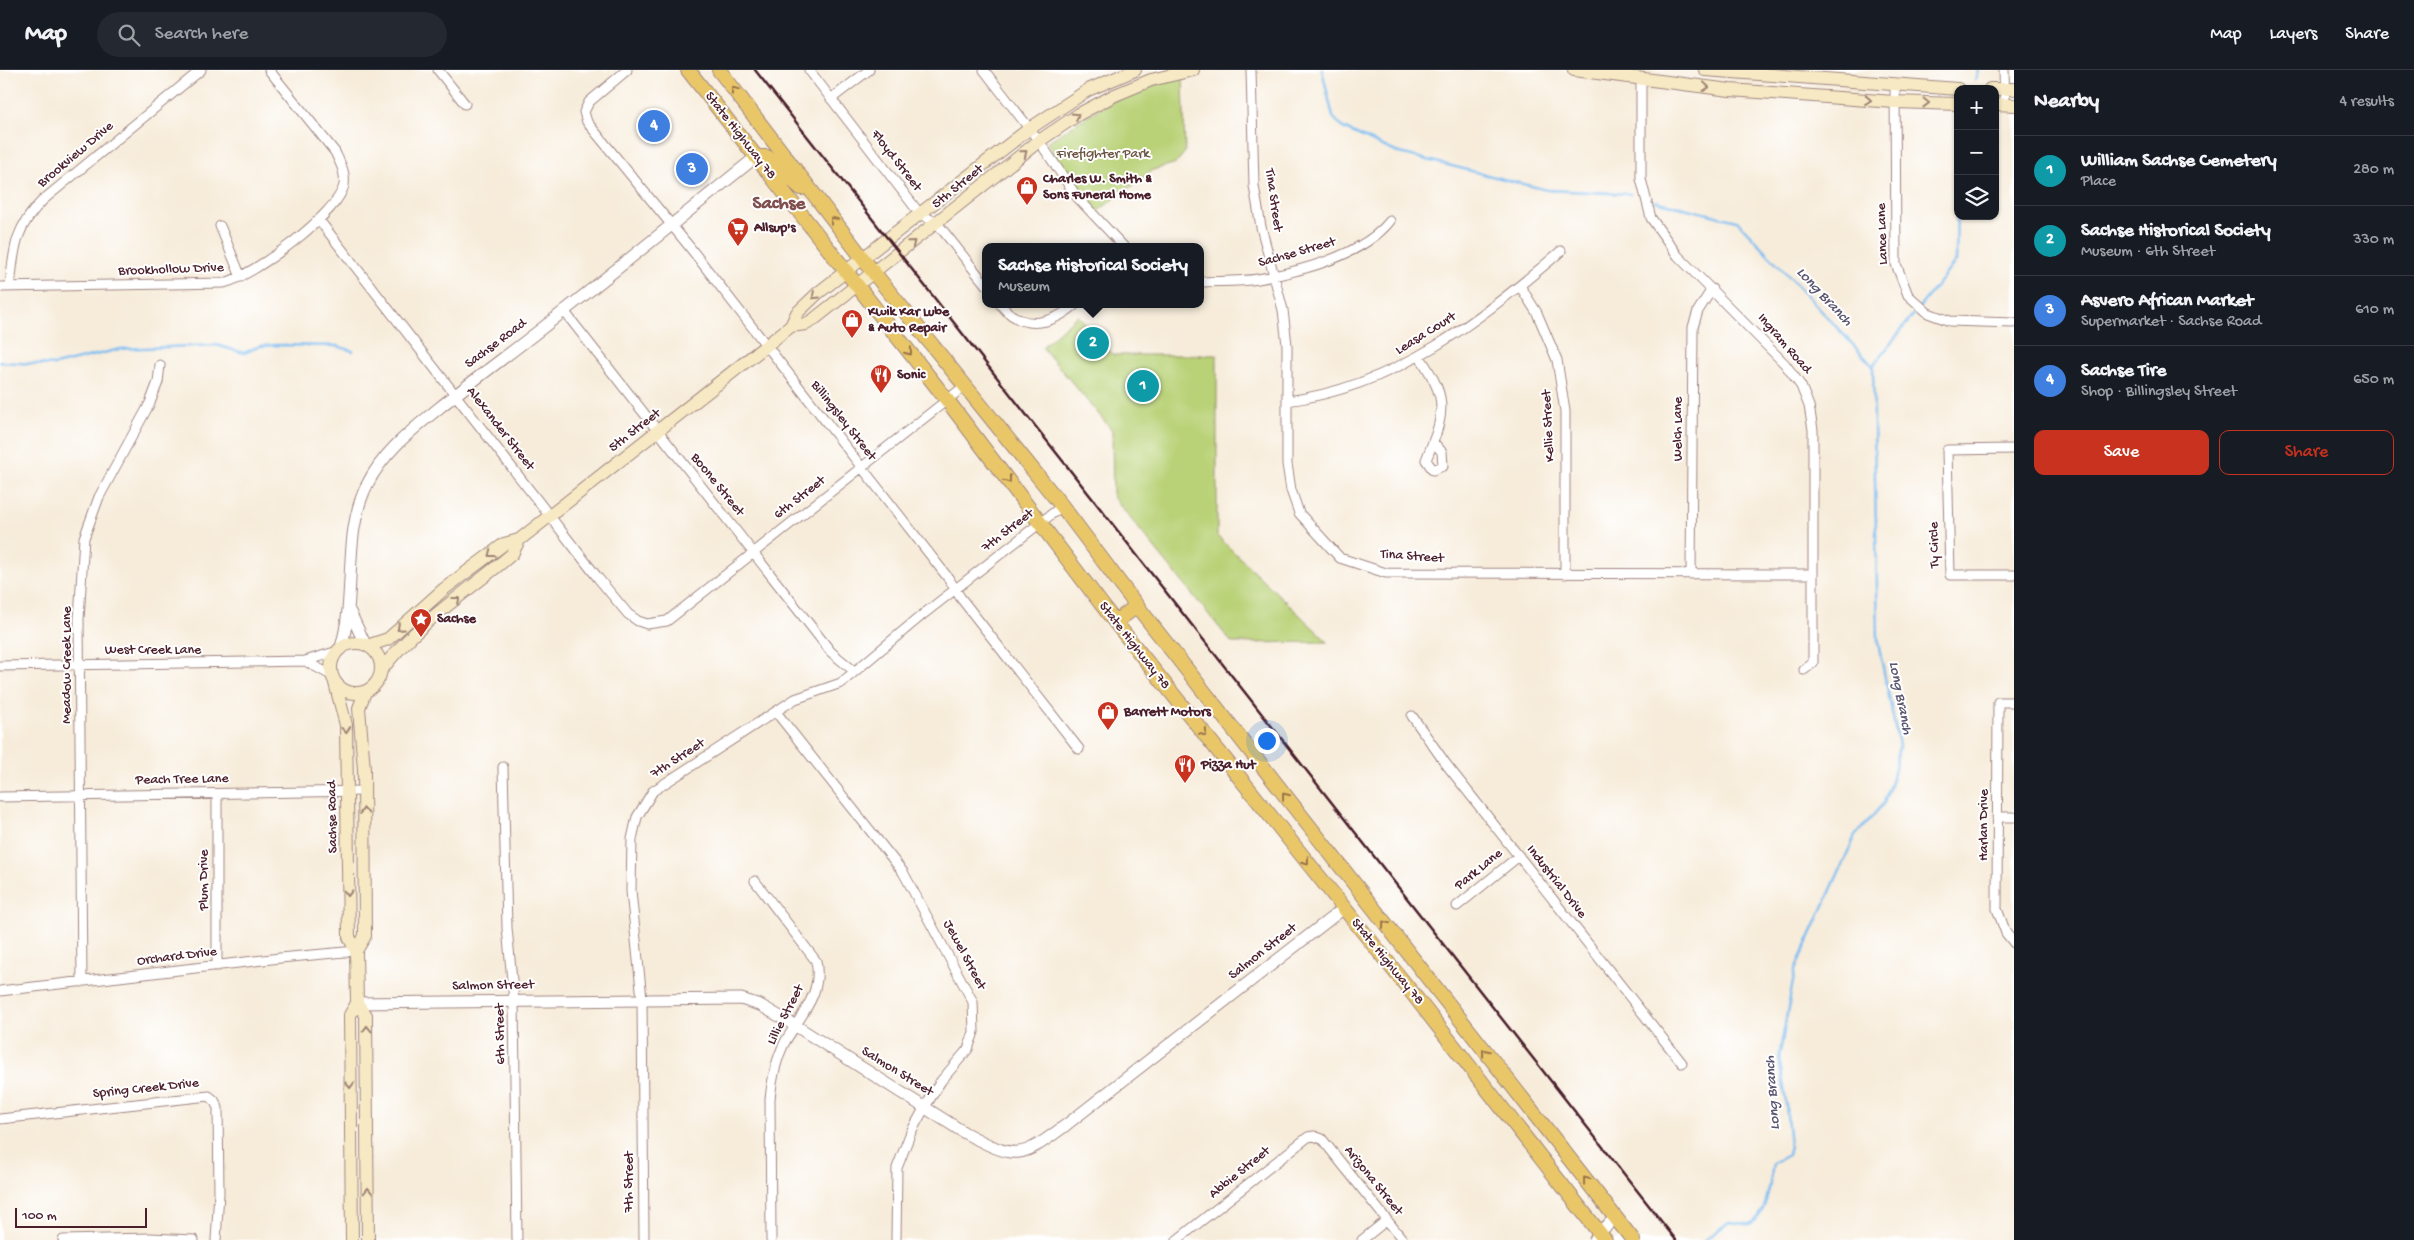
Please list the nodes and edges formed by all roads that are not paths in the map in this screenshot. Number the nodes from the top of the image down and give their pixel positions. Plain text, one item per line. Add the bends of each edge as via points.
1 (201, 70) edge
2 (269, 70) edge
3 (438, 70) edge
4 (627, 70) edge
5 (688, 70) edge
6 (719, 70) edge
7 (809, 70) edge
8 (869, 70) edge
9 (984, 70) edge
10 (1135, 70) edge
11 (1193, 70) edge
12 (1252, 70) edge
13 (1574, 70) edge
14 (1705, 70) edge
15 (2004, 70) edge
16 (1601, 71) edge
17 (1149, 75) edge
18 (1640, 75) edge
19 (1895, 85) junction
20 (1954, 89) edge
21 (2009, 89) edge
22 (831, 99) junction
23 (1894, 102) junction
24 (465, 104) dead end
25 (1954, 104) edge
26 (2005, 105) edge
27 (1029, 129) junction
28 (1039, 141) junction
29 (756, 157) junction
30 (809, 190) junction
31 (947, 192) junction
32 (958, 206) junction
33 (920, 214) junction
34 (318, 220) junction
35 (1390, 221) dead end
36 (937, 223) junction
37 (671, 225) junction
38 (220, 226) dead end
39 (1120, 243) edge
40 (1561, 251) dead end
41 (862, 258) junction
42 (846, 271) junction
43 (874, 274) junction
44 (1274, 275) junction
45 (241, 277) junction
46 (982, 281) edge
47 (1204, 282) edge
48 (857, 286) junction
49 (1520, 286) junction
50 (0, 287) edge
51 (10, 287) junction
52 (1712, 289) junction
53 (1004, 308) edge
54 (1070, 308) edge
55 (564, 312) junction
56 (2014, 323) edge
57 (791, 326) junction
58 (766, 346) junction
59 (1420, 357) junction
60 (160, 365) dead end
61 (966, 385) junction
62 (456, 394) junction
63 (947, 400) junction
64 (1287, 401) junction
65 (659, 432) junction
66 (1434, 442) dead end
67 (2014, 449) edge
68 (862, 468) junction
69 (1062, 506) junction
70 (551, 516) junction
71 (1041, 523) junction
72 (520, 540) junction
73 (753, 552) junction
74 (1565, 574) junction
75 (1691, 574) junction
76 (1813, 574) junction
77 (2014, 575) edge
78 (956, 590) junction
79 (1137, 606) junction
80 (350, 612) junction
81 (1115, 622) junction
82 (647, 624) joint
83 (368, 644) junction
84 (339, 649) junction
85 (305, 661) junction
86 (80, 665) junction
87 (0, 666) edge
88 (382, 668) junction
89 (1804, 670) dead end
90 (854, 671) junction
91 (333, 679) junction
92 (365, 692) junction
93 (2014, 702) edge
94 (776, 712) junction
95 (1412, 716) dead end
96 (1079, 749) dead end
97 (503, 767) dead end
98 (347, 791) junction
99 (364, 791) junction
100 (217, 794) junction
101 (82, 795) junction
102 (0, 796) edge
103 (1997, 817) junction
104 (2014, 818) edge
105 (1519, 856) junction
106 (755, 881) dead end
107 (1457, 906) dead end
108 (1344, 908) junction
109 (2014, 943) edge
110 (356, 951) junction
111 (218, 966) junction
112 (82, 982) junction
113 (0, 991) edge
114 (642, 999) junction
115 (514, 1001) junction
116 (357, 1003) junction
117 (796, 1026) junction
118 (1682, 1063) dead end
119 (925, 1107) junction
120 (0, 1120) edge
121 (1322, 1139) joint
122 (1616, 1218) junction
123 (1387, 1220) junction
124 (1600, 1237) edge
125 (150, 1239) edge
126 (63, 1240) edge
127 (194, 1240) edge
128 (216, 1240) edge
129 (352, 1240) edge
130 (368, 1240) edge
131 (517, 1240) edge
132 (644, 1240) edge
133 (771, 1240) edge
134 (896, 1240) edge
135 (1177, 1240) edge
136 (1362, 1240) edge
137 (1403, 1240) edge
138 (1633, 1240) edge

1 - 51 street, Brookview Drive via 29,214 18,232
2 - 34 street, Brookhollow Drive via 335,152 345,175 340,194
3 - 24 street
4 - 37 street, Billingsley Street via 589,102 584,112 591,126
5 - 29 main road, State Highway 78
30 -> 6 main road, State Highway 78
7 - 22 street, Floyd Street
8 - 22 street
9 - 27 street
10 - 27 main road, 5th Street via 1088,90
11 - 17 main road, 5th Street
12 - 44 street, Tina Street via 1254,186
13 - 16 main road
14 - 19 main road
15 - 21 street
16 - 18 main road
28 -> 17 main road, 5th Street via 1079,114
18 -> 23 main road via 1730,90
18 - 52 street, Ingram Road via 1641,179 1651,218 1678,256
19 - 20 main road
19 - 23 street, Lance Lane
21 - 26 street
22 - 33 street, Floyd Street
23 -> 25 main road
23 - 56 street, Lance Lane via 1896,264 1908,295 1928,313 1950,321
27 - 28 street
27 - 31 main road, 5th Street
32 -> 28 main road, 5th Street
28 - 39 street via 1077,197
29 - 30 main road via 767,157 798,188
29 - 37 street, Sachse Road
29 - 42 main road, State Highway 78
41 -> 30 main road, State Highway 78
31 - 32 main road
31 - 33 main road, 5th Street
32 - 36 main road, 5th Street
33 - 36 street, Floyd Street
33 - 41 main road, 5th Street
34 - 45 street, Brookhollow Drive
34 - 62 street, Alexander Street
35 - 44 street, Sachse Street via 1372,240 1349,252
43 -> 36 main road, 5th Street
36 - 46 street, Floyd Street
37 - 55 street, Sachse Road
37 - 58 street, Billingsley Street
38 - 45 street
40 - 49 street, Leasa Court
41 - 42 main road, 5th Street
41 - 43 main road, State Highway 78
42 - 48 main road, State Highway 78
42 -> 57 main road, 5th Street via 818,293 798,313
43 - 48 main road, 5th Street
43 - 61 main road, State Highway 78
44 - 47 street, Sachse Street
44 - 64 street, Tina Street via 1287,345
45 - 51 street, Brookhollow Drive via 224,283
48 - 57 main road, 5th Street via 813,320
48 -> 63 main road, State Highway 78
49 - 59 street, Leasa Court
49 - 74 street, Kellie Street via 1537,313 1557,360 1565,411
50 - 51 street, Brookhollow Drive
52 - 75 street, Welch Lane via 1698,311 1693,327
52 - 76 street, Ingram Road via 1785,364 1801,386 1809,406 1813,430
53 - 54 street via 1014,318 1030,323 1056,317
55 - 62 street, Sachse Road
55 - 65 street, Boone Street
57 - 58 main road, 5th Street
58 - 65 main road, 5th Street
58 - 68 street, Billingsley Street
59 - 64 street, Leasa Court via 1348,387
59 - 66 street via 1432,375 1443,410
60 - 86 street, Meadow Creek Lane via 150,403 99,497 84,538
61 - 63 street, 6th Street
61 - 69 main road, State Highway 78
62 - 70 street, Alexander Street
62 - 80 street, Sachse Road via 385,456 367,484 358,507
63 - 68 street, 6th Street
63 -> 71 main road, State Highway 78
64 - 74 street, Tina Street via 1287,464 1291,490 1299,513 1340,558 1386,573
65 - 70 main road, 5th Street
65 - 73 street, Boone Street
67 - 77 street, Ty Circle via 1947,450 1950,575
68 - 73 street, 6th Street
68 - 78 street, Billingsley Street
69 - 71 street, 7th Street
69 - 79 main road, State Highway 78
70 - 72 main road, 5th Street
70 - 82 street, Alexander Street via 628,614
71 - 78 street, 7th Street
71 - 81 main road, State Highway 78
72 -> 83 main road, 5th Street via 504,544 444,589 388,639
88 -> 72 main road, 5th Street via 415,633 512,554
73 - 82 street, 6th Street via 667,621
73 - 90 street, Boone Street via 831,652
74 - 75 street, Tina Street
75 - 76 street, Tina Street
76 - 89 street, Ingram Road via 1813,662
78 - 90 street, 7th Street
78 - 96 street, Billingsley Street
79 - 81 main road
122 -> 79 main road, State Highway 78
80 - 83 street, Sachse Road
80 - 84 street, Sachse Road
81 -> 108 main road, State Highway 78
83 - 84 main road
83 - 88 main road via 380,658
84 - 85 street, West Creek Lane
84 - 91 main road via 330,666
85 - 86 street, West Creek Lane
85 - 91 street, West Creek Lane
86 - 87 street, West Creek Lane
86 - 101 street, Meadow Creek Lane
88 - 92 main road via 378,681
90 - 94 street, 7th Street via 841,683 795,699
91 - 92 main road via 348,692
91 -> 98 main road, Sachse Road via 346,725
92 - 99 main road, Sachse Road via 358,708
93 - 103 street, Harlan Drive via 1998,702
94 - 114 street, 7th Street via 653,791 637,818 632,839 631,891
94 - 119 street, Jewel Street via 902,872 974,1002 974,1032 968,1049 941,1081
95 - 105 street, Industrial Drive
97 - 115 street, 6th Street via 506,928
98 - 99 street, Peach Tree Lane
98 - 100 street, Peach Tree Lane
98 -> 110 main road, Sachse Road via 349,937
110 -> 99 main road, Sachse Road via 366,936
100 - 101 street, Peach Tree Lane
100 - 111 street, Plum Drive
101 - 102 street, Peach Tree Lane
101 - 112 street, Meadow Creek Lane
103 - 104 street
103 - 109 street, Harlan Drive via 1997,910 2006,933
105 - 107 street, Park Lane
105 - 118 street, Industrial Drive
106 - 117 street, Lillie Street via 816,961 818,981 812,999
108 - 119 street, Salmon Street via 1033,1149 1015,1153 994,1149
108 - 124 main road, State Highway 78
110 - 111 street, Orchard Drive
110 - 116 main road, Sachse Road
111 - 112 street, Orchard Drive
112 - 113 street, Orchard Drive
114 - 115 street, Salmon Street
114 - 117 street, Salmon Street via 742,999 760,1005
114 - 132 street, 7th Street
115 - 116 street, Salmon Street
115 - 131 street, 6th Street
116 -> 129 main road, Sachse Road via 350,1015
130 -> 116 main road, Sachse Road via 366,1015
117 - 119 street, Salmon Street
117 - 133 street, Lillie Street via 784,1044 772,1078
119 - 134 street, Jewel Street via 897,1168
120 - 128 street, Spring Creek Drive via 208,1096 218,1108
121 - 123 street, Arizona Street
121 - 135 street, Abbie Street via 1308,1137
122 - 124 street
122 - 138 main road, State Highway 78
123 - 136 street
123 - 137 street, Arizona Street
125 - 126 street
125 - 127 street

